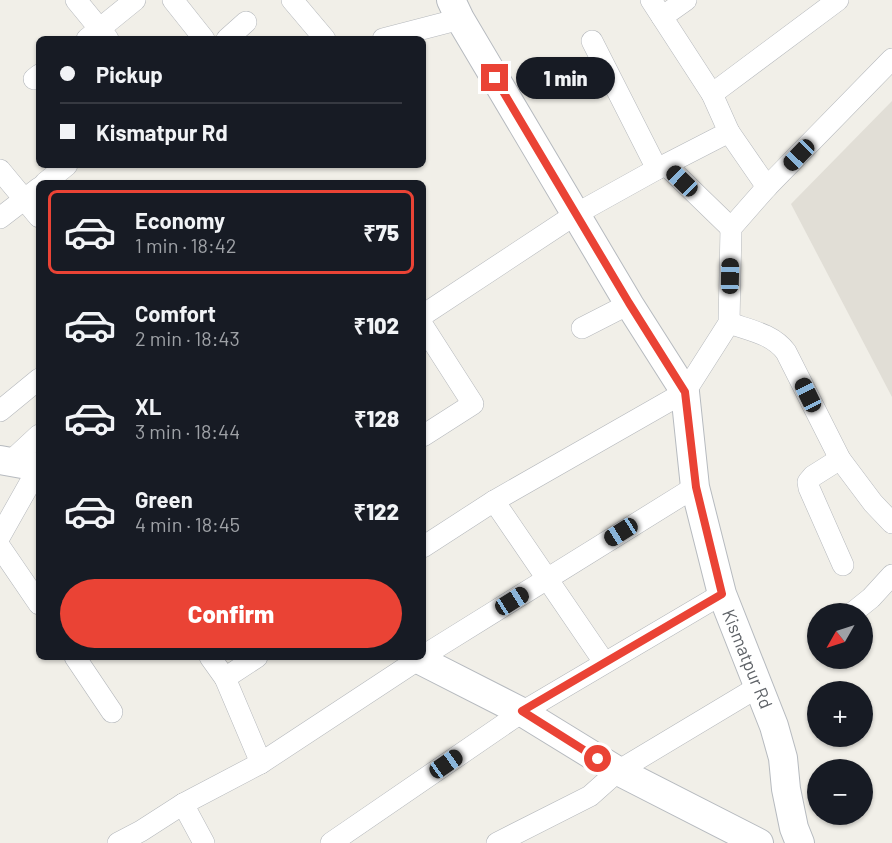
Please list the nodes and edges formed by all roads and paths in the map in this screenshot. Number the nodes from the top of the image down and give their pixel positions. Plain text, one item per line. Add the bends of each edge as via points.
1 (76, 0) edge
2 (135, 0) edge
3 (173, 0) edge
4 (292, 0) edge
5 (686, 0) edge
6 (838, 0) edge
7 (657, 8) edge
8 (455, 9) edge
9 (246, 22) dead end
10 (98, 36) edge
11 (202, 36) edge
12 (230, 36) edge
13 (322, 36) edge
14 (390, 36) edge
15 (592, 41) dead end
16 (892, 59) edge
17 (711, 94) junction
18 (729, 132) junction
19 (661, 167) junction
20 (63, 168) edge
21 (0, 170) edge
22 (49, 180) edge
23 (767, 187) junction
24 (32, 194) edge
25 (576, 214) junction
26 (0, 218) edge
27 (731, 228) junction
28 (629, 303) junction
29 (426, 313) edge
30 (729, 323) junction
31 (582, 328) dead end
32 (426, 331) edge
33 (36, 381) edge
34 (685, 392) junction
35 (0, 411) edge
36 (426, 434) edge
37 (36, 437) edge
38 (840, 459) junction
39 (6, 461) edge
40 (36, 466) edge
41 (36, 472) edge
42 (696, 487) junction
43 (494, 501) junction
44 (892, 522) edge
45 (0, 536) edge
46 (426, 545) edge
47 (0, 547) edge
48 (843, 565) dead end
49 (892, 575) edge
50 (547, 578) junction
51 (722, 594) junction
52 (36, 600) edge
53 (865, 603) edge
54 (426, 653) edge
55 (77, 660) edge
56 (212, 660) edge
57 (252, 660) edge
58 (415, 660) edge
59 (425, 660) edge
60 (604, 662) junction
61 (225, 678) junction
62 (758, 687) junction
63 (522, 711) junction
64 (112, 712) dead end
65 (261, 763) junction
66 (618, 771) junction
67 (183, 804) junction
68 (356, 836) edge
69 (145, 837) edge
70 (754, 842) edge
71 (118, 843) edge
72 (204, 843) edge
73 (331, 843) edge
74 (497, 843) edge
75 (800, 843) edge

1 - 10 street
2 - 10 street
3 - 11 street
4 - 13 street
5 - 7 street
6 - 17 street
7 - 17 street
8 - 14 street
8 - 25 street, Kismatpur Rd
9 - 12 street
15 - 19 street
16 - 23 street
17 - 18 street
18 - 19 street
18 - 23 street
19 - 25 street
19 - 27 street
20 - 22 street
21 - 24 street
23 - 27 street
24 - 26 street
25 - 28 street, Kismatpur Rd
25 - 29 street
27 - 30 street
28 - 31 street
28 - 34 street, Kismatpur Rd
30 - 34 street
30 - 38 street via 781,345
32 - 36 street via 473,404
33 - 35 street
34 - 42 street, Kismatpur Rd
34 - 43 street
37 - 39 street
38 - 44 street
38 - 48 street via 808,482
39 - 40 street
41 - 45 street
42 - 50 street
42 - 51 street, Kismatpur Rd
43 - 46 street
43 - 50 street
47 - 52 street
49 - 53 street
50 - 54 street
50 - 60 street
51 - 60 street
51 - 62 street, Kismatpur Rd
55 - 64 street
56 - 61 street
57 - 61 street
58 - 65 street
59 - 63 street
60 - 63 street
61 - 65 street
62 - 66 street
62 - 75 street, Kismatpur Rd via 783,758 786,789
63 - 66 street
63 - 68 street
65 - 67 street
66 - 70 street
66 - 74 street via 590,796
67 - 69 street
67 - 72 street
68 - 73 street
69 - 71 street

